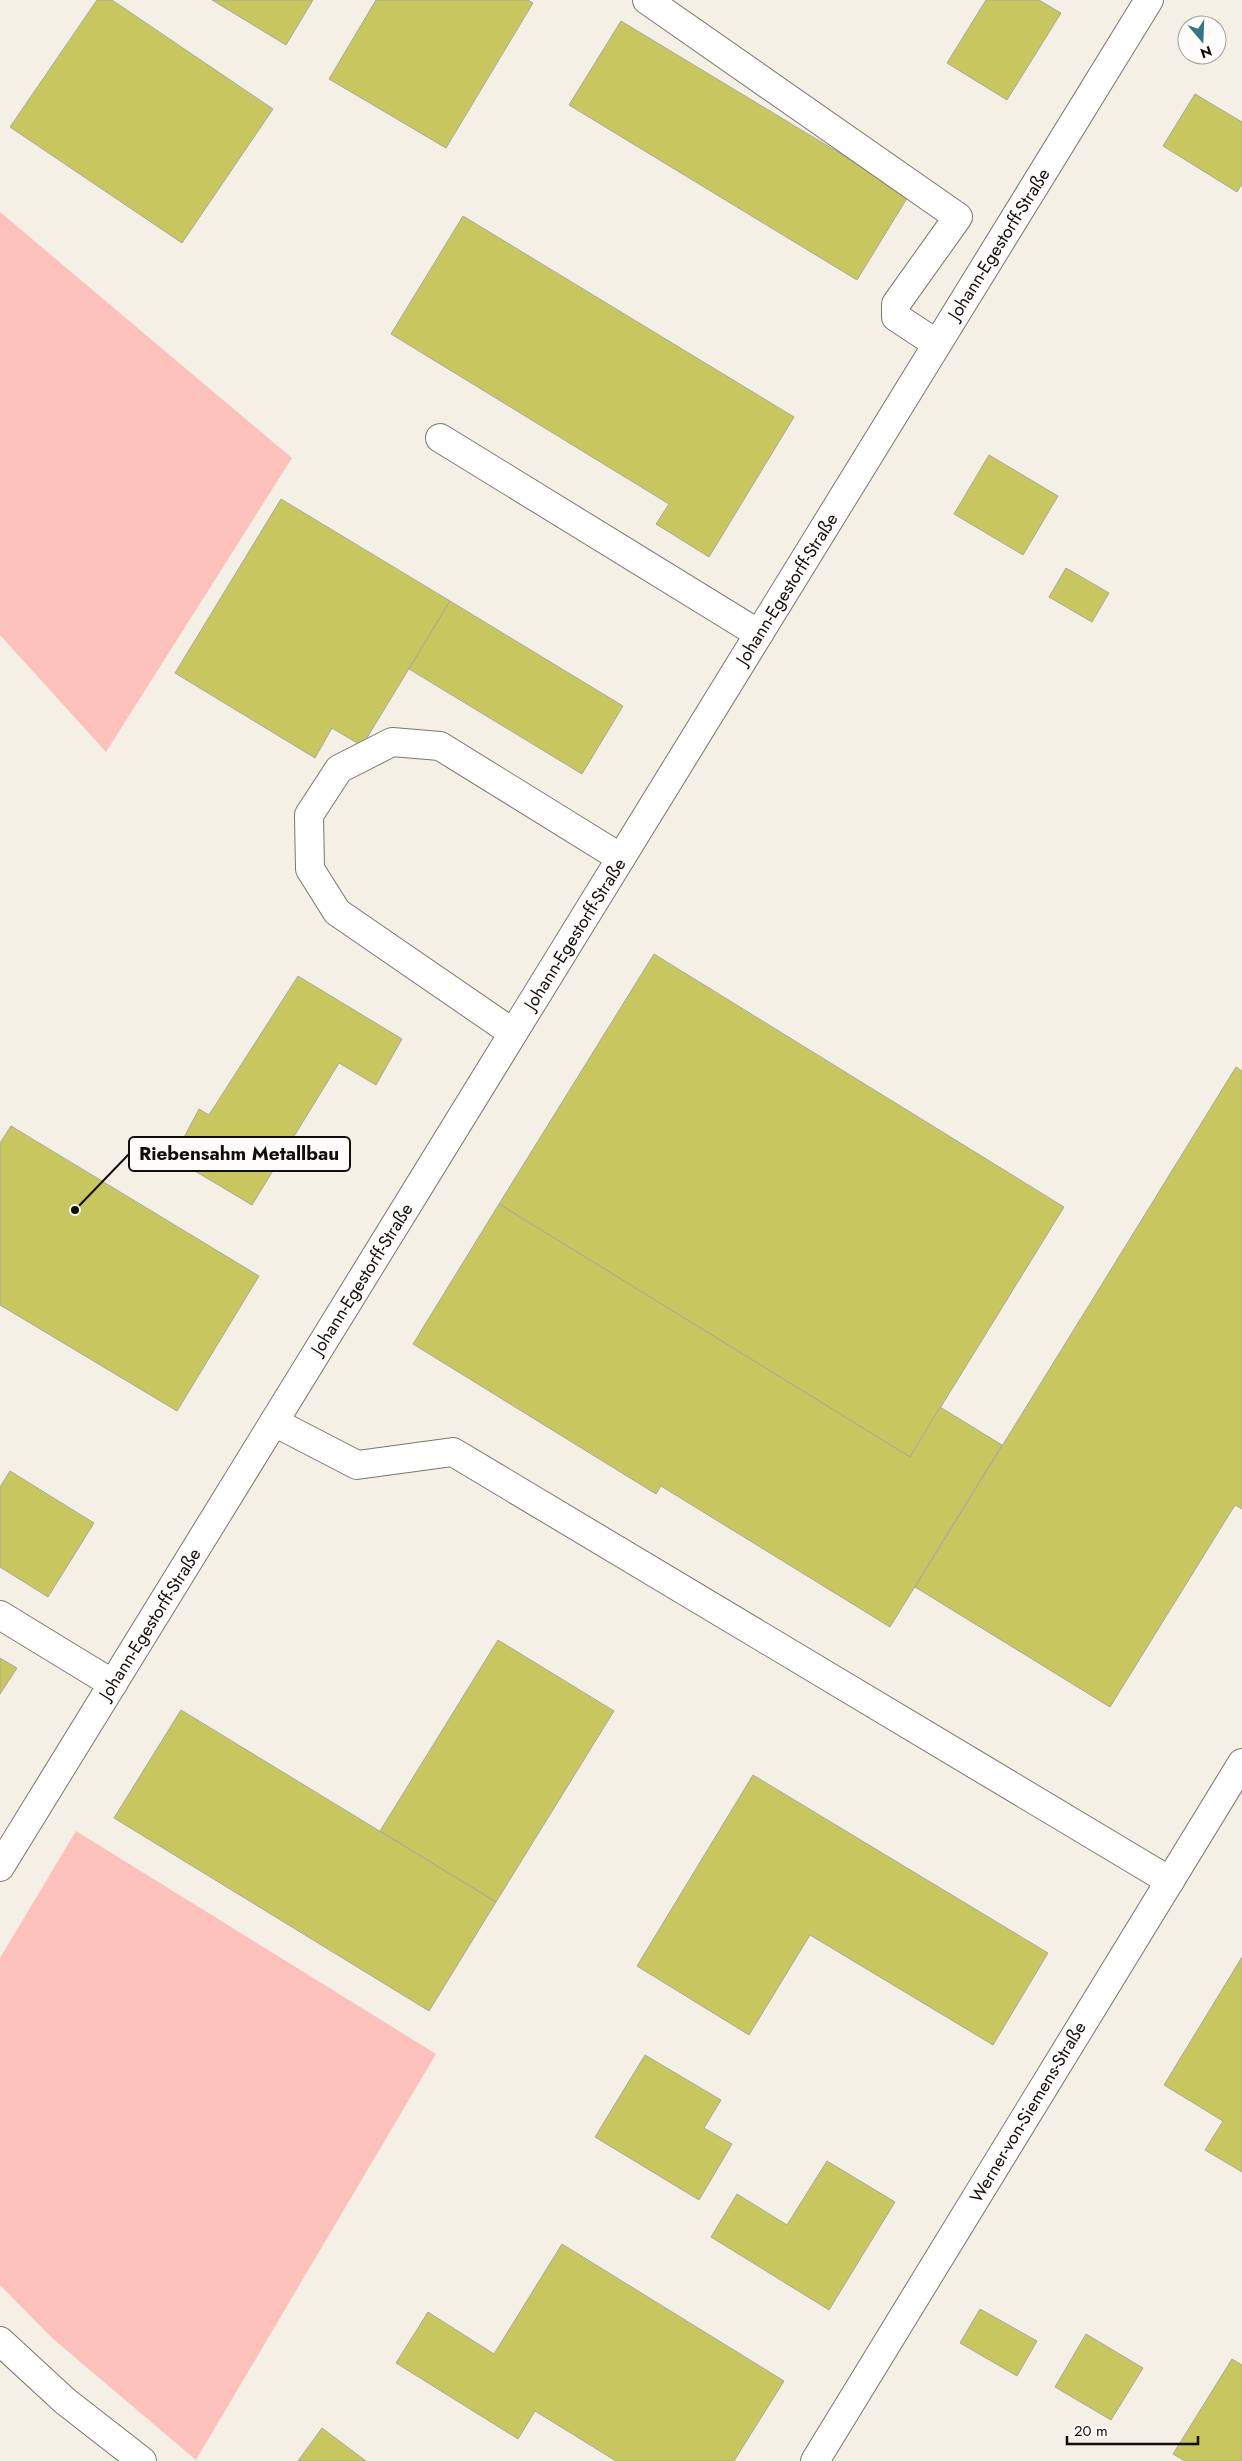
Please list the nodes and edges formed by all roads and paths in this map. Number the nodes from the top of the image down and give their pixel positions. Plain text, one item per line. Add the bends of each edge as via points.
1 (646, 0) edge
2 (1149, 0) edge
3 (937, 344) junction
4 (440, 438) dead end
5 (759, 634) junction
6 (621, 858) junction
7 (513, 1033) junction
8 (274, 1422) junction
9 (0, 1615) edge
10 (113, 1684) junction
11 (1242, 1763) edge
12 (0, 1867) edge
13 (1170, 1880) junction
14 (0, 2341) edge
15 (142, 2461) edge
16 (815, 2461) edge

1 - 3 street via 958,216 896,304 896,317
2 - 3 street, Johann-Egestorff-Straße
3 - 5 street, Johann-Egestorff-Straße
4 - 5 street
5 - 6 street, Johann-Egestorff-Straße
6 - 7 street, Johann-Egestorff-Straße
6 - 7 street via 440,746 392,742 339,768 309,815 310,869 337,912
7 - 8 street, Johann-Egestorff-Straße
8 - 10 street, Johann-Egestorff-Straße
8 - 13 street via 357,1465 453,1452
9 - 10 street
10 - 12 street, Johann-Egestorff-Straße
11 - 13 street, Werner-von-Siemens-Straße
13 - 16 street, Werner-von-Siemens-Straße
14 - 15 street via 65,2401

